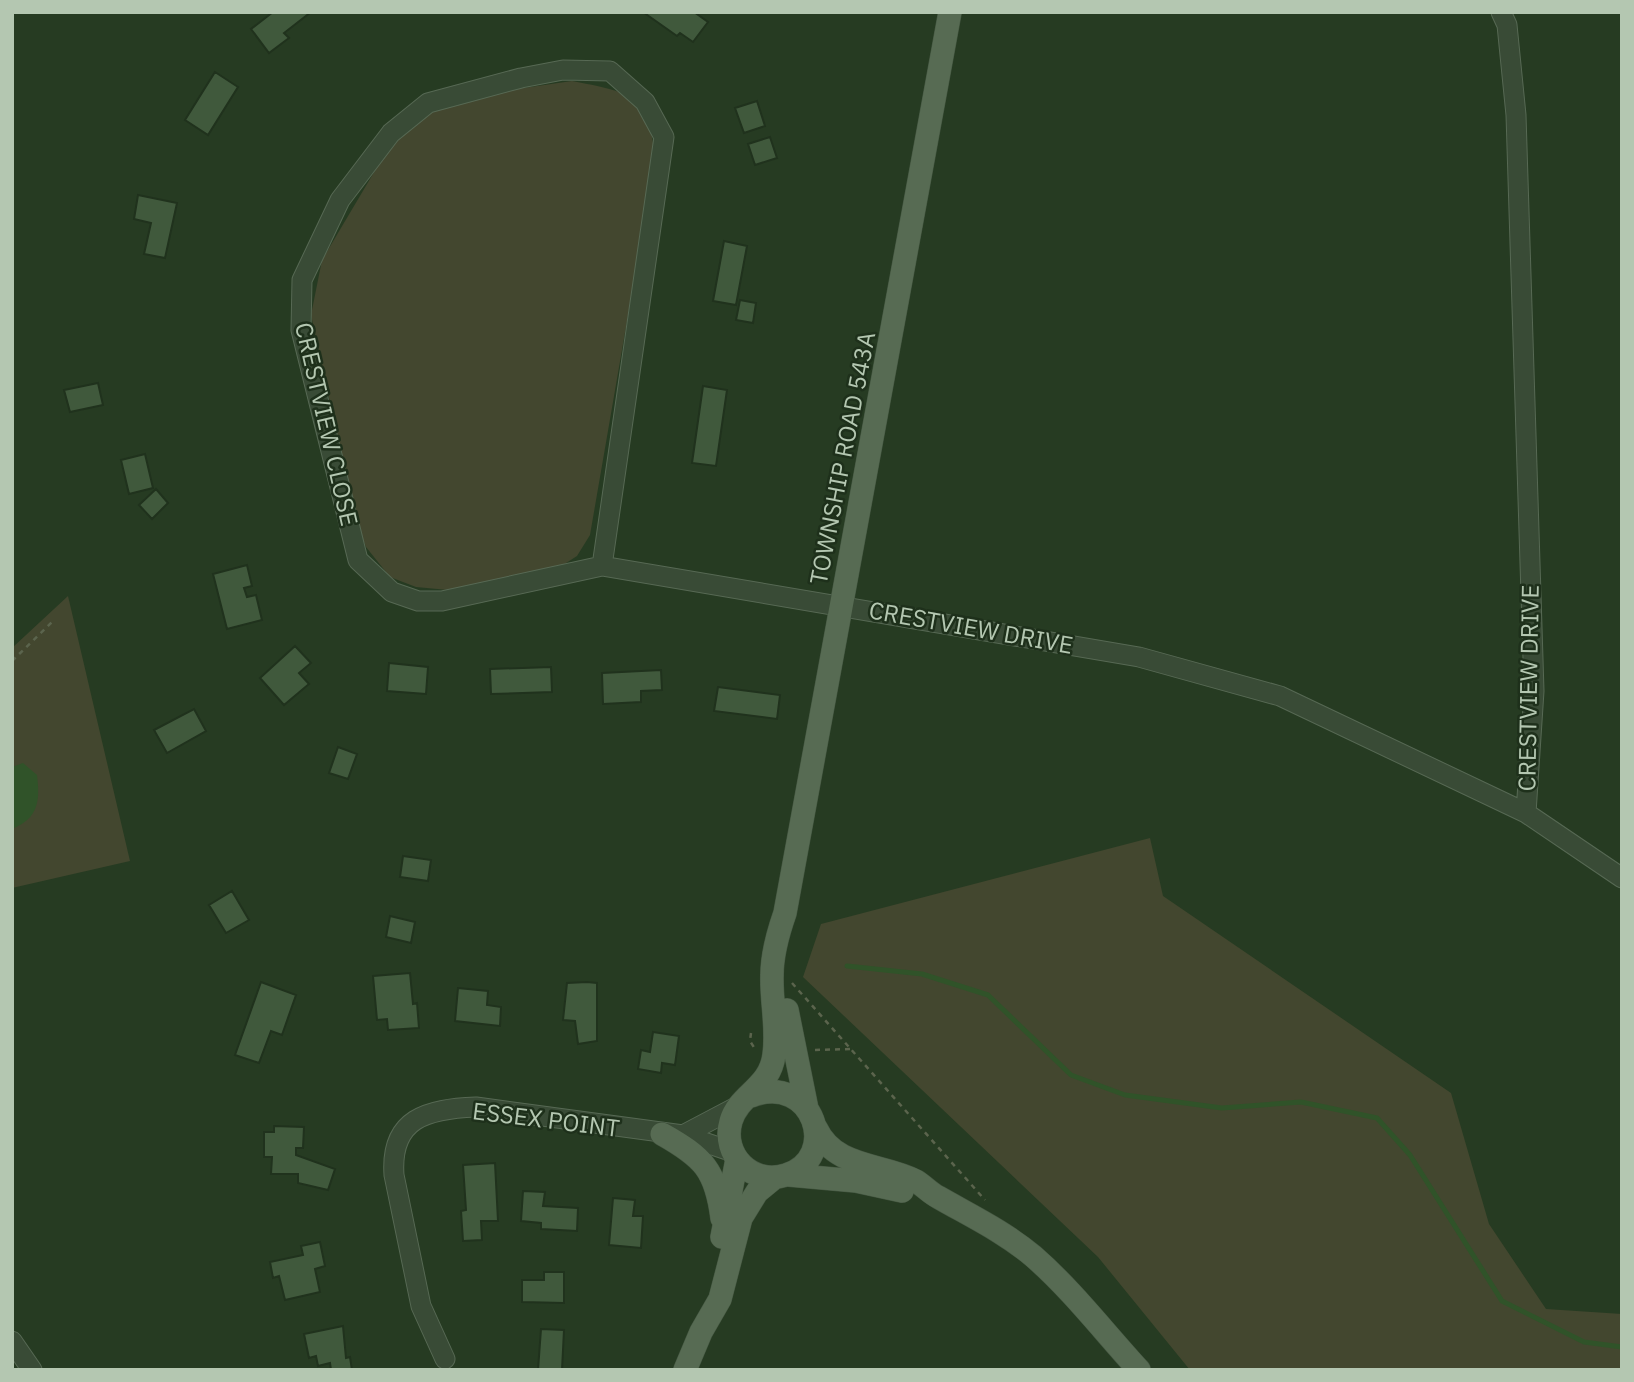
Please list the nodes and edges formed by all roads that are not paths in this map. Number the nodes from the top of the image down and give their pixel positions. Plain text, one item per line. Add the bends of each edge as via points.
1 (950, 12) edge
2 (1501, 12) edge
3 (603, 566) junction
4 (841, 604) junction
5 (1526, 813) junction
6 (1622, 878) edge
7 (785, 912) junction
8 (745, 1101) junction
9 (811, 1119) junction
10 (672, 1135) junction
11 (735, 1156) junction
12 (782, 1176) junction
13 (936, 1197) junction
14 (724, 1231) junction
15 (701, 1332) junction
16 (12, 1341) edge
17 (445, 1359) dead end
18 (32, 1370) edge
19 (685, 1370) edge
20 (1139, 1370) edge

1 - 4 main road, TOWNSHIP ROAD 543A
2 - 5 street, CRESTVIEW DRIVE via 1507,25 1517,129 1534,691
3 - 3 street, CRESTVIEW CLOSE via 664,137 645,102 610,71 563,70 428,103 391,133 340,200 302,280 301,330 358,560 393,592 418,601 442,601
3 - 4 street, CRESTVIEW CLOSE
4 - 5 street, CRESTVIEW DRIVE via 1139,657 1280,696
4 - 7 main road, TOWNSHIP ROAD 543A
5 - 6 street
7 - 8 main road, TOWNSHIP ROAD 543A via 772,968 771,1070
7 - 9 main road, TOWNSHIP ROAD 543A via 789,1024
8 - 9 main road via 764,1091 778,1091 792,1095
8 - 10 street
8 - 11 main road, TOWNSHIP ROAD 543A via 729,1132
9 - 12 main road, TOWNSHIP ROAD 543A via 815,1143 810,1156
9 - 13 main road via 821,1141 838,1153 855,1163 916,1181
10 - 11 street, ESSEX POINT
10 - 14 main road via 707,1165
10 - 17 street, ESSEX POINT via 476,1107 447,1108 406,1127 392,1155 399,1212 421,1306
11 - 12 main road via 760,1176
11 - 14 main road, TOWNSHIP ROAD 543A
12 - 13 main road via 856,1181
12 - 15 main road, TOWNSHIP ROAD 543A via 747,1205 719,1299
13 - 20 main road via 995,1227 1032,1256
14 - 15 main road, TOWNSHIP ROAD 543A
15 - 19 main road, TOWNSHIP ROAD 543A
16 - 18 street

